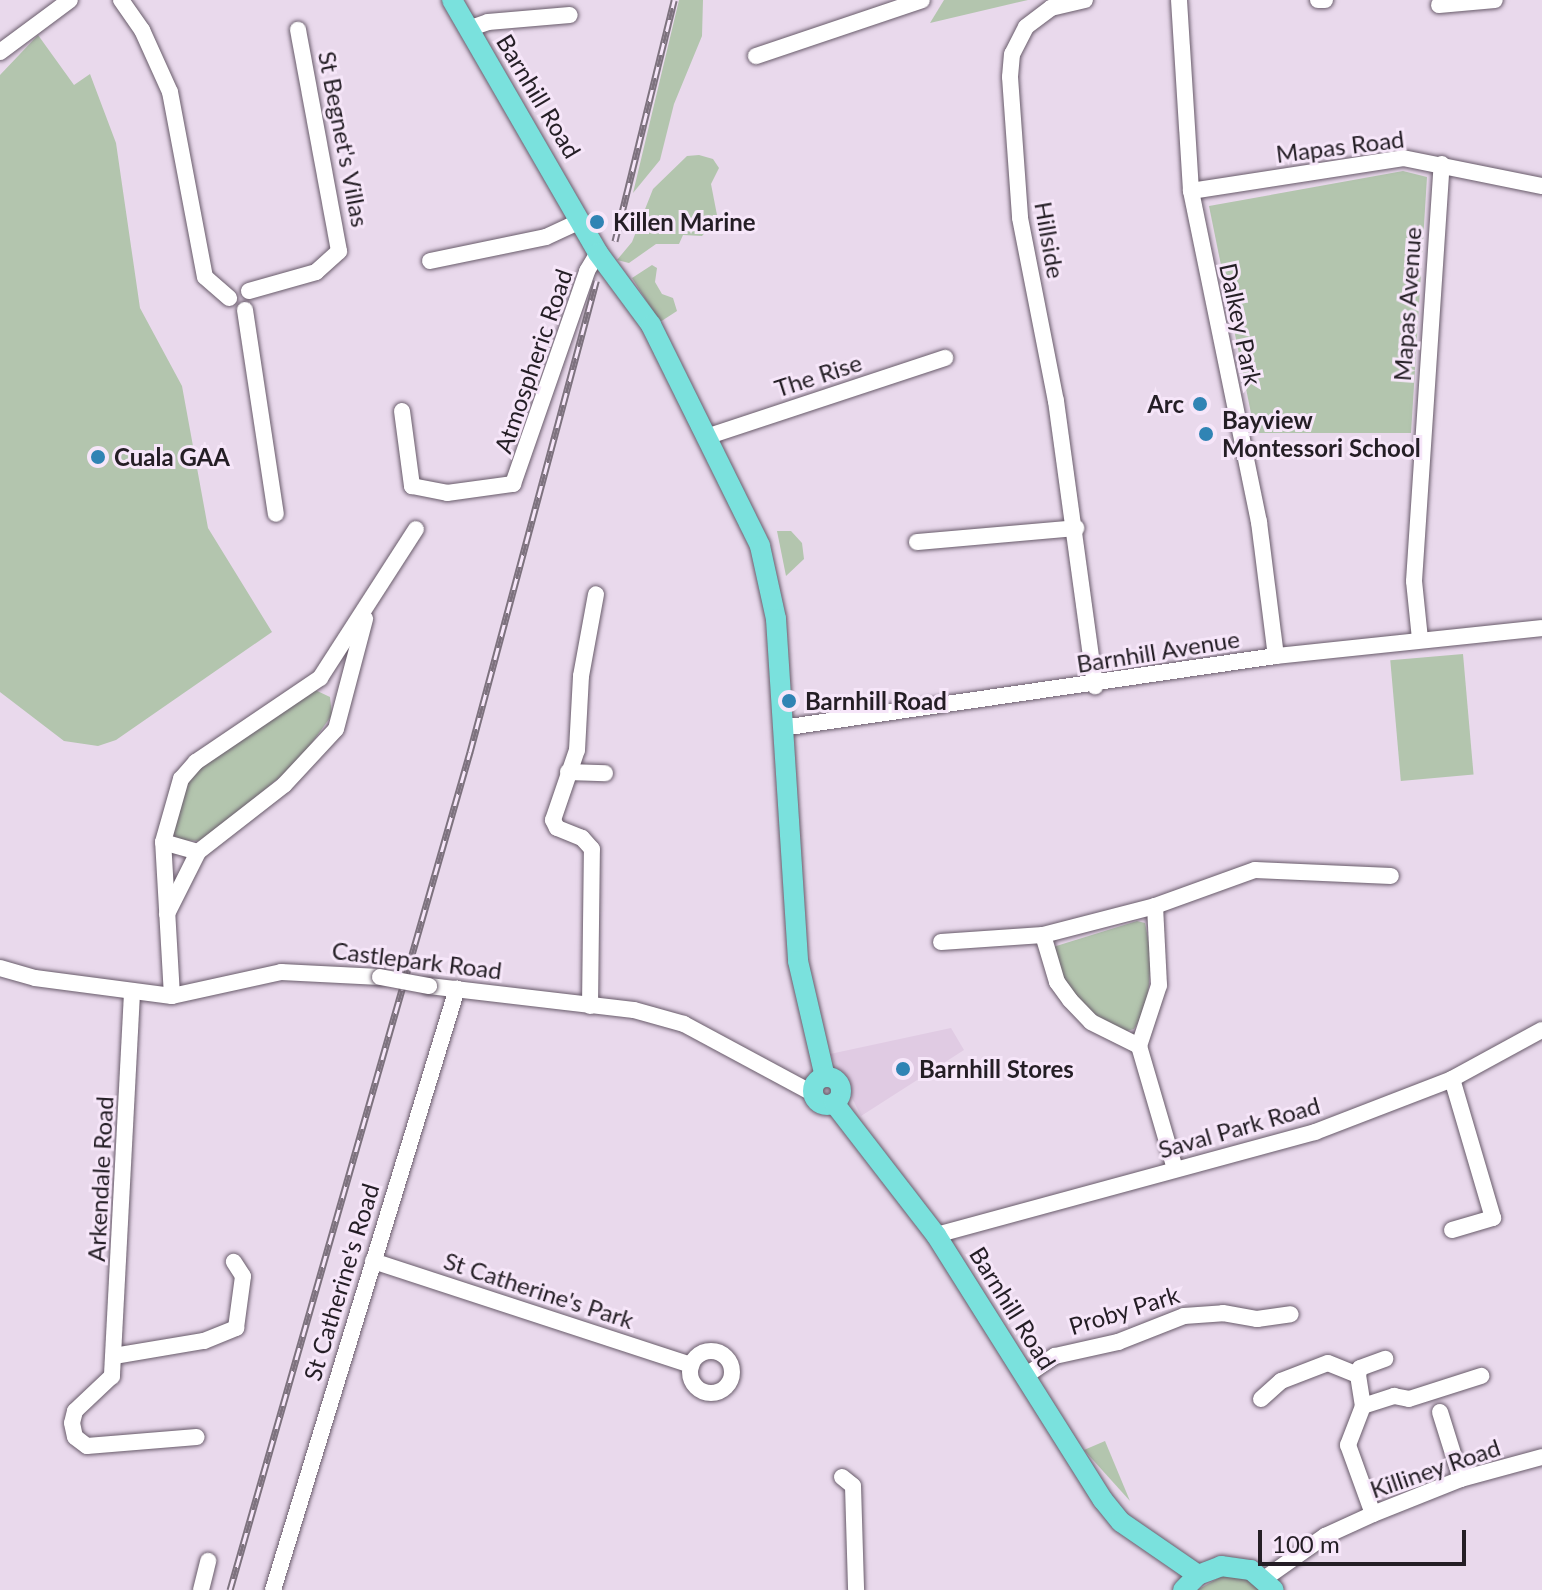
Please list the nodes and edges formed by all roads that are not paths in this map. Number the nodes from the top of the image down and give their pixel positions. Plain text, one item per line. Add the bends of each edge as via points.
1 (70, 0) edge
2 (121, 0) edge
3 (452, 0) edge
4 (922, 0) edge
5 (1085, 0) edge
6 (1179, 0) edge
7 (1318, 0) edge
8 (1325, 0) edge
9 (1495, 0) edge
10 (1439, 5) dead end
11 (570, 15) dead end
12 (468, 29) junction
13 (298, 30) dead end
14 (0, 52) edge
15 (756, 56) dead end
16 (1442, 164) junction
17 (1542, 186) edge
18 (1191, 191) junction
19 (581, 221) junction
20 (598, 253) junction
21 (430, 261) dead end
22 (249, 291) junction
23 (229, 298) junction
24 (245, 310) junction
25 (945, 358) dead end
26 (402, 411) dead end
27 (706, 437) junction
28 (276, 514) dead end
29 (1076, 528) junction
30 (416, 529) dead end
31 (917, 542) dead end
32 (596, 594) dead end
33 (368, 606) junction
34 (1542, 628) edge
35 (1420, 639) junction
36 (1276, 656) junction
37 (320, 678) junction
38 (1095, 686) junction
39 (347, 688) junction
40 (782, 728) junction
41 (568, 772) junction
42 (605, 773) dead end
43 (163, 842) junction
44 (198, 852) junction
45 (1391, 876) dead end
46 (1155, 906) junction
47 (166, 915) junction
48 (1043, 935) junction
49 (941, 942) dead end
50 (0, 968) edge
51 (457, 989) junction
52 (132, 993) junction
53 (172, 996) junction
54 (590, 1006) junction
55 (1542, 1030) edge
56 (1139, 1046) junction
57 (1452, 1079) junction
58 (819, 1085) junction
59 (1175, 1169) junction
60 (1452, 1230) dead end
61 (936, 1235) junction
62 (373, 1261) junction
63 (234, 1262) dead end
64 (1291, 1314) dead end
65 (1385, 1359) dead end
66 (114, 1362) junction
67 (691, 1365) dead end
68 (1358, 1375) junction
69 (1025, 1376) junction
70 (1481, 1376) dead end
71 (1261, 1399) dead end
72 (1363, 1406) junction
73 (1440, 1412) dead end
74 (197, 1437) dead end
75 (1542, 1457) edge
76 (842, 1477) dead end
77 (1461, 1479) junction
78 (1373, 1514) junction
79 (208, 1561) dead end
80 (1269, 1584) edge
81 (1188, 1585) edge
82 (201, 1590) edge
83 (273, 1590) edge
84 (856, 1590) edge

1 - 14 street
2 - 23 street via 142,30 170,92 205,277
3 - 12 main road, Barnhill Road
4 - 15 street
5 - 29 street, Hillside via 1051,8 1032,21 1016,43 1010,77 1020,218
6 - 18 street, Dalkey Park
7 - 8 street
9 - 10 street
11 - 12 street via 488,22
12 - 19 main road, Barnhill Road
13 - 22 street, St Begnet's Villas via 339,251 316,272
16 - 17 street, Mapas Road
16 - 18 street, Mapas Road via 1403,158
16 - 35 street, Mapas Avenue via 1414,581
18 - 36 street, Dalkey Park via 1259,522
19 - 20 main road, Barnhill Road
19 - 21 street via 546,237
20 - 26 street, Atmospheric Road via 587,271 513,484 447,493 412,486
20 - 27 main road, Barnhill Road via 651,325
22 - 23 street, St Begnet's Villas via 235,289
22 - 24 street via 252,301
23 - 24 street via 235,310
24 - 28 street
25 - 27 street, The Rise
27 - 40 main road, Barnhill Road via 768,569
29 - 31 street
29 - 38 street, Hillside
30 - 33 street
32 - 41 street via 581,676 577,750
33 - 37 street
33 - 39 street
34 - 35 street, Barnhill Avenue
35 - 36 street, Barnhill Avenue
36 - 38 street, Barnhill Avenue
37 - 39 street
37 - 43 street via 196,762 181,779
38 - 40 street, Barnhill Avenue
39 - 44 street via 336,729 284,785
40 - 58 main road, Barnhill Road via 798,961
41 - 42 street
41 - 54 street via 553,820 557,828 582,838 592,849
43 - 44 street
43 - 47 street
44 - 47 street
45 - 46 street via 1255,870
46 - 48 street
46 - 56 street via 1159,985
47 - 53 street
48 - 49 street
48 - 56 street via 1057,982 1070,1000 1091,1022
50 - 52 street, Castlepark Road
51 - 53 street, Castlepark Road, bridge via 380,977 281,972
51 - 54 street, Castlepark Road
51 - 62 street, St Catherine's Road
52 - 53 street, Castlepark Road
52 - 66 street, Arkendale Road
54 - 58 street, Castlepark Road via 634,1010 684,1024
55 - 57 street, Saval Park Road
56 - 59 street
57 - 59 street, Saval Park Road via 1315,1132
57 - 60 street via 1493,1218
58 - 61 main road, Barnhill Road via 822,1105 834,1103
59 - 61 street, Saval Park Road
61 - 69 main road, Barnhill Road
62 - 67 street, St Catherine's Park
62 - 83 street, St Catherine's Road
63 - 66 street via 243,1276 236,1328
64 - 69 street, Proby Park via 1257,1319 1223,1313 1184,1316 1118,1342 1055,1356
65 - 68 street via 1360,1368
66 - 74 street via 112,1376 75,1411 75,1437 87,1446
68 - 71 street via 1328,1363 1281,1381
68 - 72 street
69 - 81 main road, Barnhill Road via 1103,1500
70 - 72 street via 1409,1399 1394,1396
72 - 78 street via 1348,1445
73 - 77 street
75 - 77 street, Killiney Road
76 - 84 street via 853,1486
77 - 78 street, Killiney Road
78 - 80 street, Killiney Road via 1325,1536
79 - 82 street
80 - 81 main road via 1236,1566

